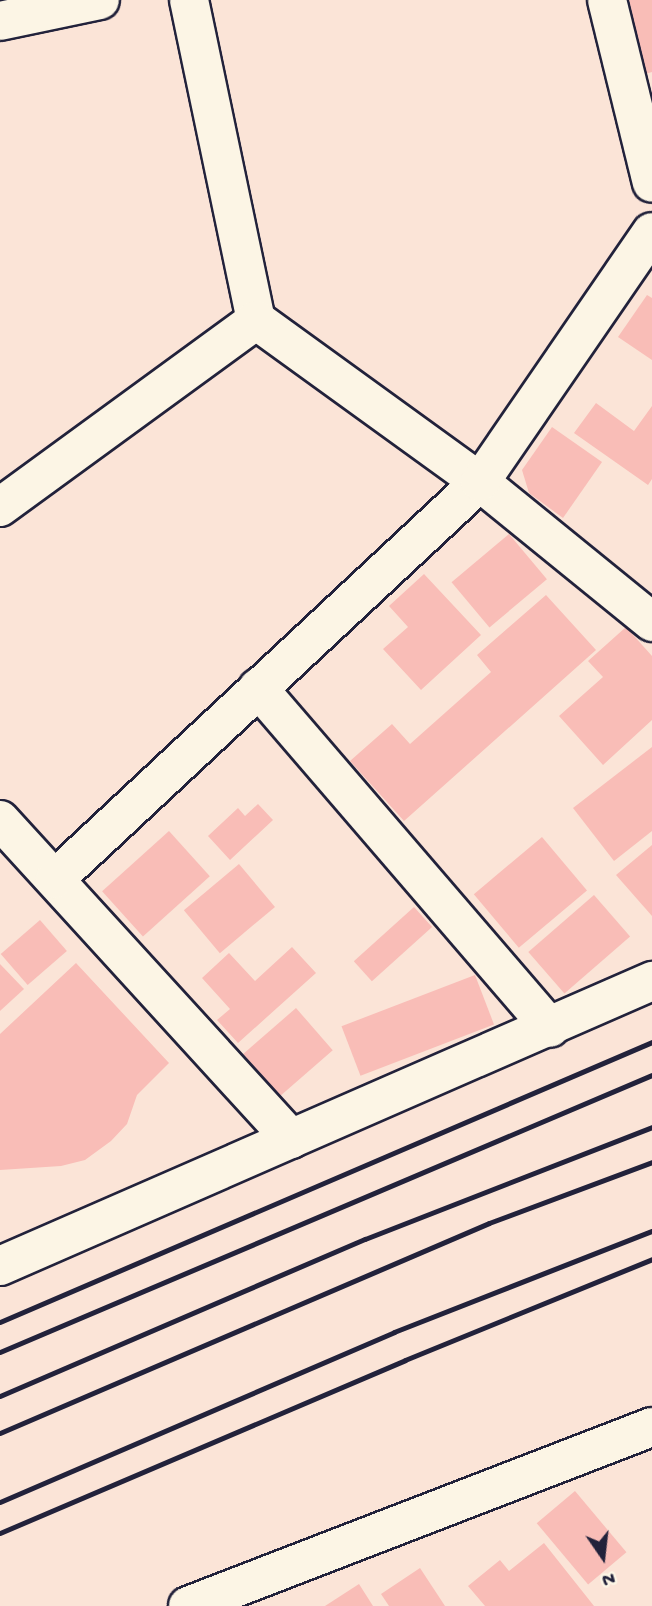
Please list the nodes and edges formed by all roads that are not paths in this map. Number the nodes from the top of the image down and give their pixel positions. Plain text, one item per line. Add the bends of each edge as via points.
1 (100, 0) edge
2 (189, 0) edge
3 (607, 0) edge
4 (0, 21) edge
5 (652, 183) edge
6 (652, 232) edge
7 (256, 320) junction
8 (480, 482) junction
9 (0, 507) edge
10 (652, 622) edge
11 (258, 688) junction
12 (0, 820) edge
13 (55, 879) junction
14 (652, 981) edge
15 (550, 1028) junction
16 (291, 1139) junction
17 (0, 1266) edge
18 (652, 1427) edge
19 (188, 1606) edge

1 - 4 street
2 - 7 street
3 - 5 street
6 - 8 street
7 - 8 street
7 - 9 street
8 - 10 street
8 - 11 street
11 - 13 street
11 - 15 street
12 - 13 street
13 - 16 street
14 - 15 street
15 - 16 street
16 - 17 street
18 - 19 street

